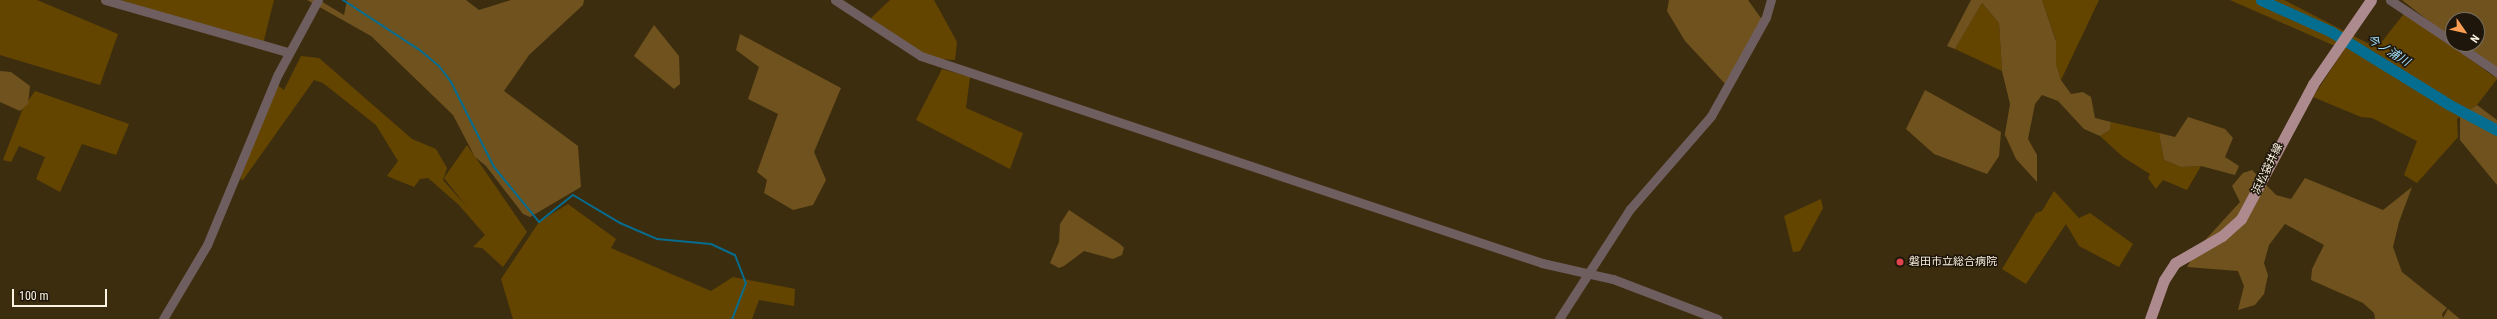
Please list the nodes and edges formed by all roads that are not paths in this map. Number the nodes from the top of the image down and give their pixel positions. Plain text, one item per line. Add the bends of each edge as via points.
1 (105, 0) edge
2 (318, 0) edge
3 (835, 0) edge
4 (1771, 0) edge
5 (2370, 0) edge
6 (2390, 0) edge
7 (2445, 37) edge
8 (288, 52) junction
9 (2468, 52) edge
10 (2497, 72) edge
11 (1586, 275) junction
12 (163, 319) edge
13 (1558, 319) edge
14 (1718, 319) edge
15 (2150, 319) edge

1 - 8 street
2 - 8 street
3 - 11 street via 921,56 1473,240
4 - 11 street via 1766,17 1711,116 1630,209
5 - 15 main road, 浜松袋井線 via 2300,107 2241,219 2222,236 2175,263 2164,280
6 - 7 street
8 - 12 street via 208,245
9 - 10 street
11 - 13 street
11 - 14 street via 1613,279

